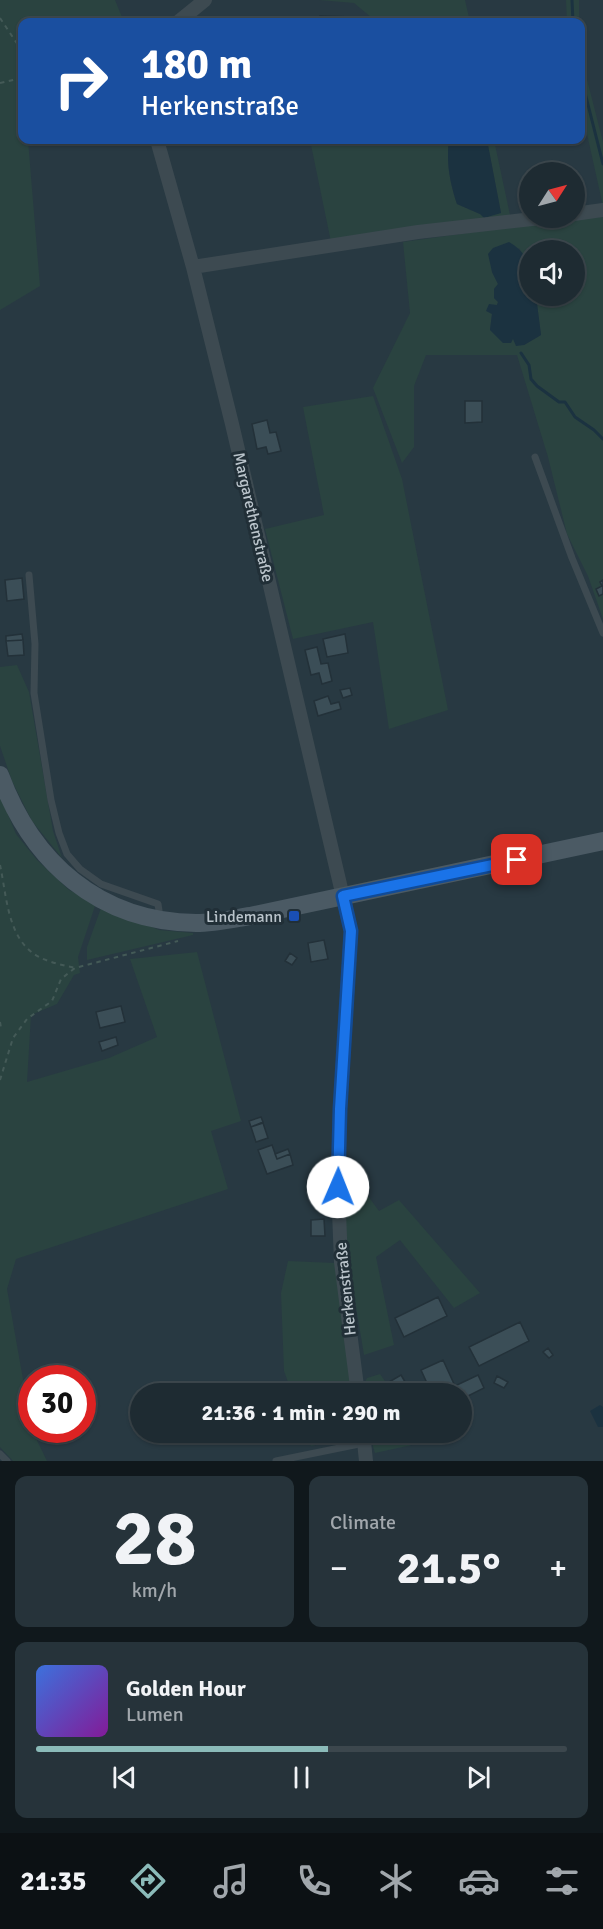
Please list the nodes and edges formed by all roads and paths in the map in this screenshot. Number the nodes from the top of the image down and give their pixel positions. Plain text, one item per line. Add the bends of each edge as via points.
1 (205, 0) edge
2 (0, 18) edge
3 (183, 18) edge
4 (18, 45) edge
5 (18, 79) edge
6 (0, 83) edge
7 (158, 144) edge
8 (603, 210) edge
9 (585, 212) edge
10 (519, 221) edge
11 (193, 267) junction
12 (535, 457) dead end
13 (29, 575) dead end
14 (603, 633) edge
15 (0, 775) edge
16 (603, 841) edge
17 (0, 865) edge
18 (343, 896) junction
19 (160, 919) junction
20 (178, 941) dead end
21 (75, 968) junction
22 (0, 1022) edge
23 (1, 1028) edge
24 (0, 1080) edge
25 (357, 1383) edge
26 (345, 1443) edge
27 (364, 1443) edge
28 (0, 1454) edge
29 (8, 1461) edge
30 (276, 1461) edge
31 (366, 1461) edge

1 - 3 street
2 - 4 path
5 - 6 path
7 - 11 street, Margarethenstraße
8 - 9 street
10 - 11 street
11 - 18 street, Margarethenstraße
12 - 14 lane
13 - 19 lane via 36,644 34,693 59,833 67,854 80,869 101,884 158,904
15 - 19 main road via 24,827 54,864 95,895 121,908
16 - 18 main road
17 - 21 path via 13,926 28,949 50,962
18 - 19 main road via 223,921
18 - 25 street, Herkenstraße via 351,931 340,1109 339,1209 341,1262
20 - 21 path
21 - 24 path via 61,979 52,1001 27,1019 13,1038
22 - 23 path
26 - 30 lane
27 - 31 street
28 - 29 lane

